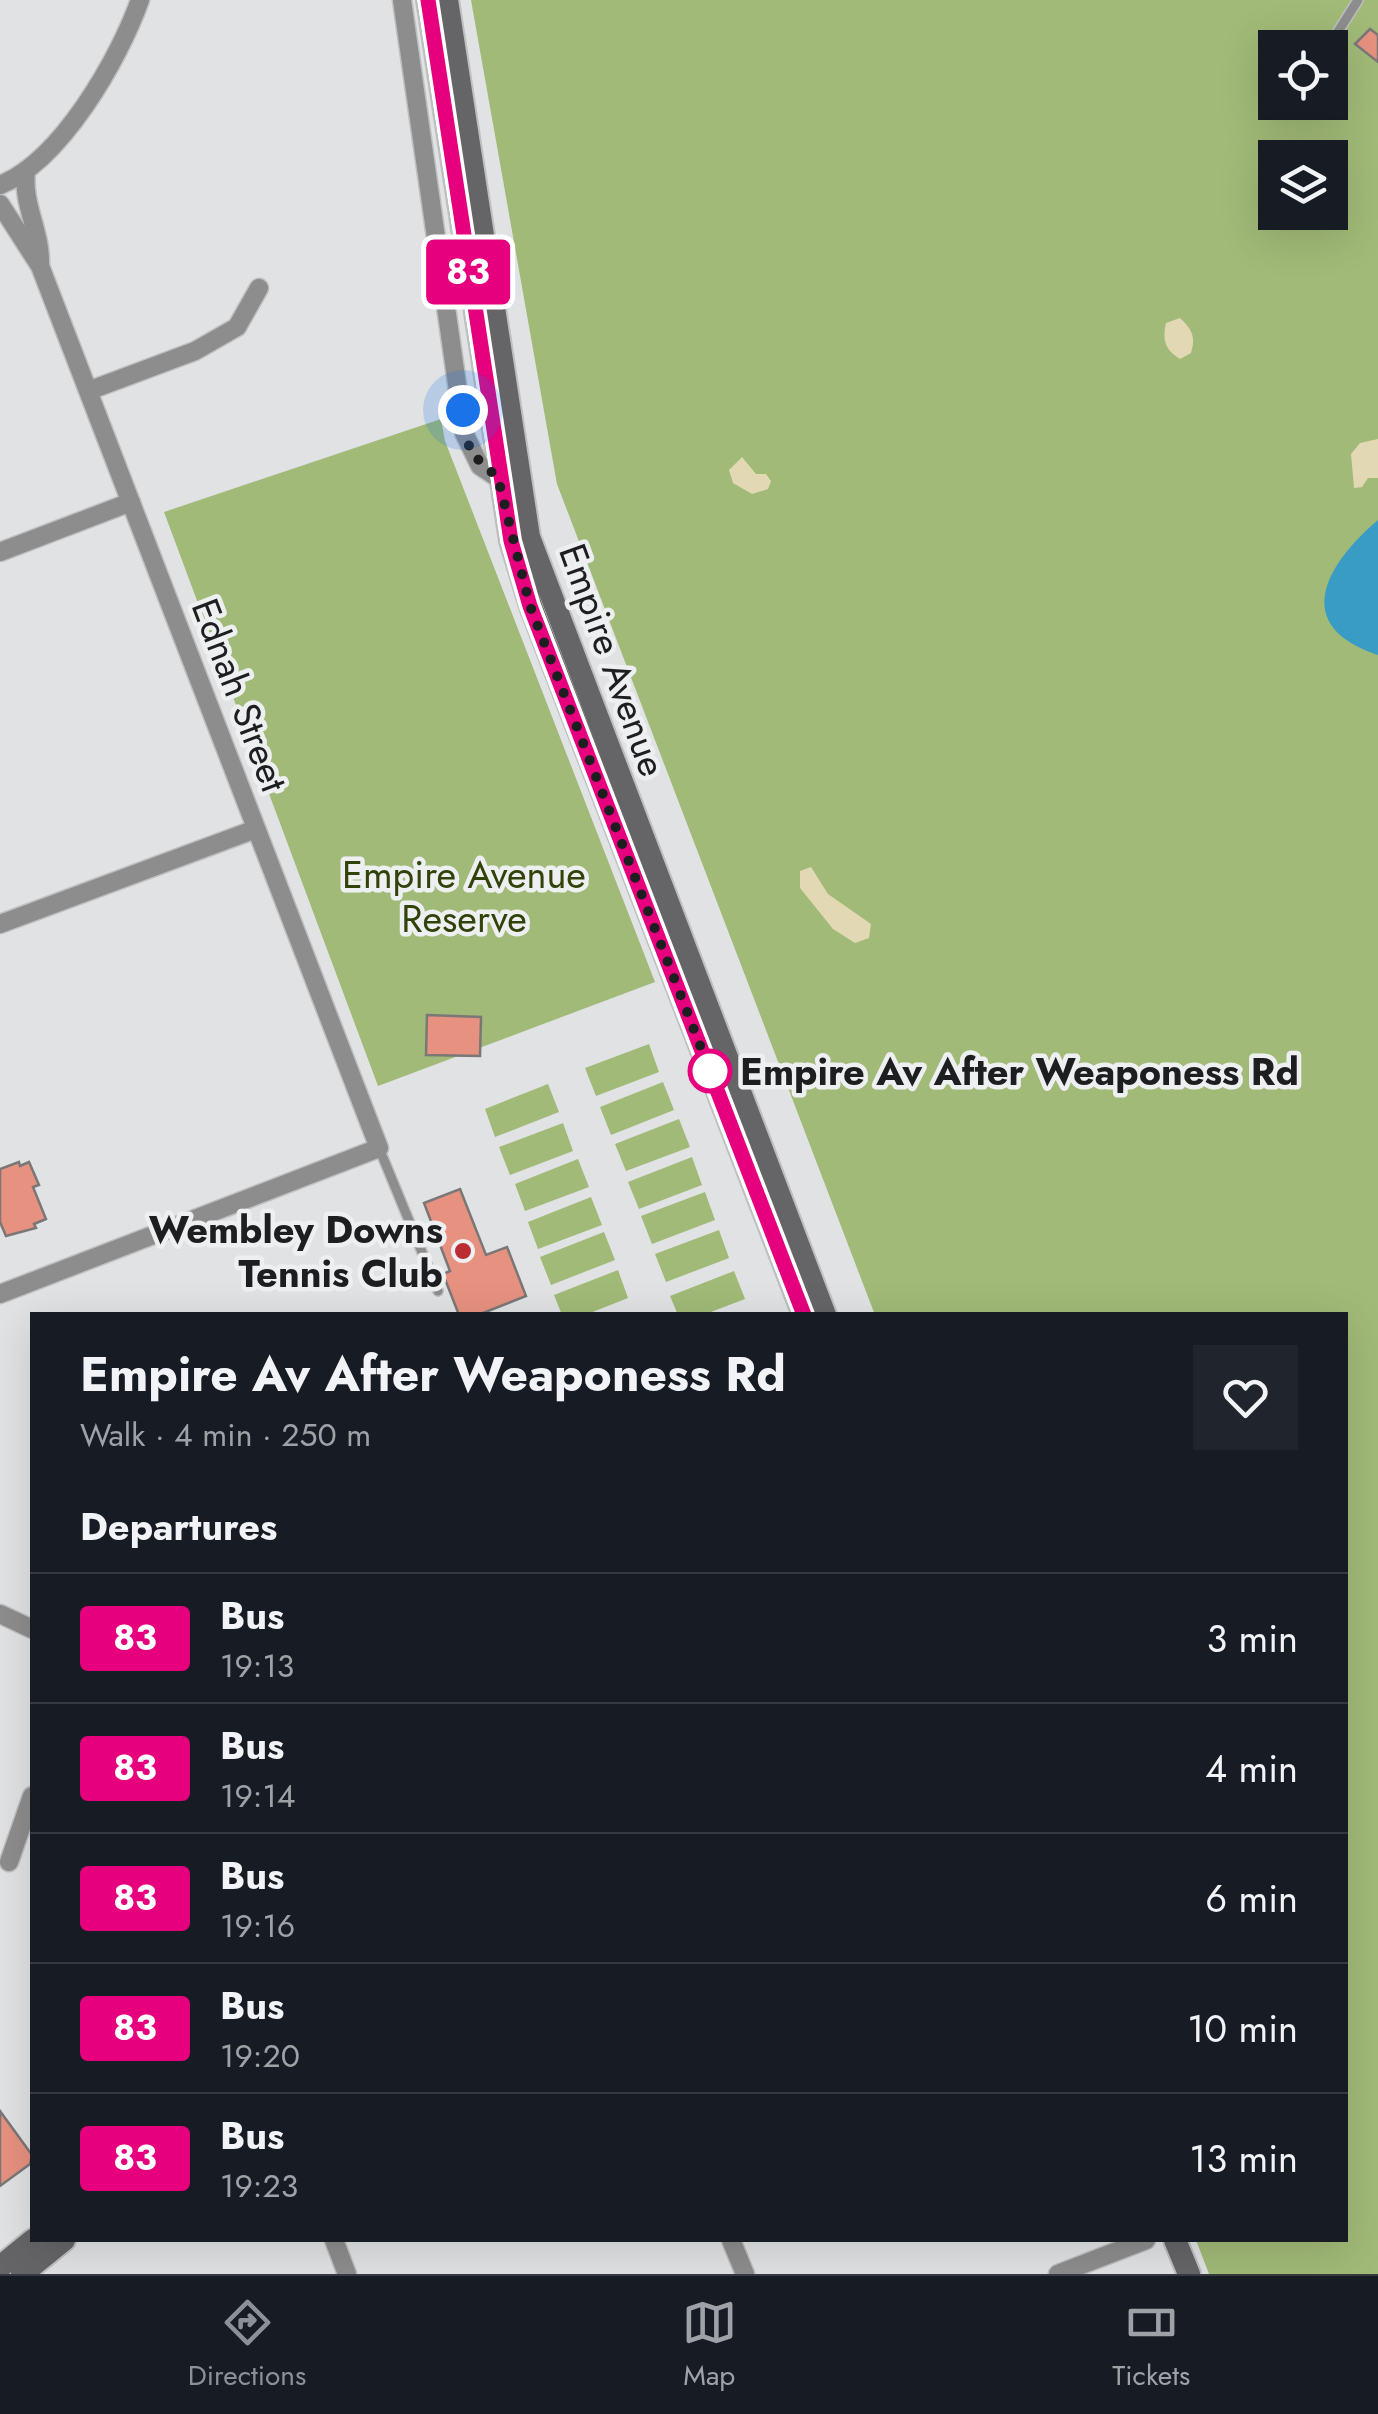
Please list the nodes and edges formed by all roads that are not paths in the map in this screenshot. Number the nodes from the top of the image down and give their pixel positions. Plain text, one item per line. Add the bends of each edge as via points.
1 (140, 0) edge
2 (402, 0) edge
3 (428, 0) edge
4 (447, 0) edge
5 (1358, 0) edge
6 (1339, 30) edge
7 (26, 170) junction
8 (0, 184) edge
9 (0, 204) edge
10 (40, 266) junction
11 (259, 288) dead end
12 (88, 391) junction
13 (498, 478) junction
14 (131, 502) junction
15 (0, 552) edge
16 (256, 828) junction
17 (0, 924) edge
18 (379, 1148) junction
19 (438, 1291) dead end
20 (0, 1294) edge
21 (803, 1312) edge
22 (824, 1312) edge
23 (0, 1614) edge
24 (30, 1627) edge
25 (30, 1802) edge
26 (9, 1862) dead end
27 (30, 2242) edge
28 (62, 2242) edge
29 (335, 2242) edge
30 (732, 2242) edge
31 (1141, 2242) edge
32 (1176, 2242) edge
33 (0, 2267) edge
34 (22, 2274) edge
35 (347, 2274) edge
36 (745, 2274) edge
37 (1058, 2274) edge
38 (1188, 2274) edge

1 - 7 street via 113,62 48,152
2 - 13 street via 464,433 480,466
3 - 13 main road, Empire Avenue
4 - 22 main road, Empire Avenue via 530,537
5 - 6 lane
7 - 8 street
7 - 10 street, Ednah Street via 23,196
9 - 10 street, Ednah Street
10 - 12 street, Ednah Street
11 - 12 street via 237,327 195,351
12 - 14 street, Ednah Street
13 - 21 main road, Empire Avenue via 530,606
14 - 15 street
14 - 16 street, Ednah Street
16 - 17 street
16 - 18 street, Ednah Street
18 - 19 lane
18 - 20 street
23 - 24 street
25 - 26 street
27 - 33 main road
28 - 34 main road
29 - 35 street
30 - 36 street
31 - 37 street
32 - 38 main road

